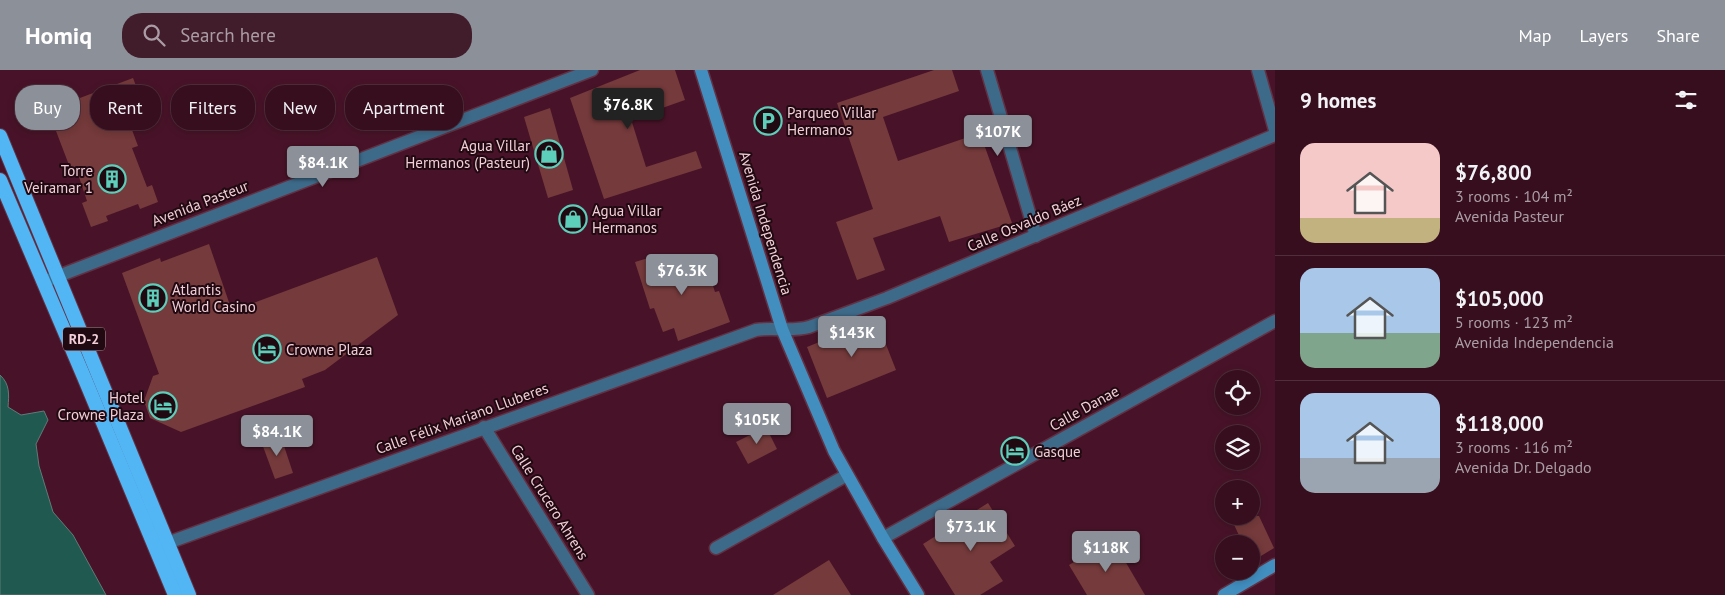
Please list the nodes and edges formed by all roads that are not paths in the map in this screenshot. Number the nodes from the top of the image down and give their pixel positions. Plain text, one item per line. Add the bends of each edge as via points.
1 (592, 70) edge
2 (701, 70) edge
3 (987, 70) edge
4 (1258, 70) edge
5 (1275, 130) edge
6 (1275, 135) edge
7 (0, 136) edge
8 (0, 180) edge
9 (1036, 236) junction
10 (57, 275) junction
11 (43, 282) junction
12 (1275, 321) edge
13 (782, 329) junction
14 (484, 427) junction
15 (847, 475) junction
16 (883, 538) junction
17 (160, 545) junction
18 (716, 548) dead end
19 (1275, 565) edge
20 (175, 595) edge
21 (188, 595) edge
22 (588, 595) edge
23 (918, 595) edge
24 (1224, 595) edge

1 - 10 street, Avenida Pasteur
2 - 13 main road, Avenida Independencia
3 - 9 street
4 - 5 street
6 - 9 street, Calle Osvaldo Báez
7 - 10 highway, RD-2
8 - 11 highway, RD-2
9 - 13 street, Calle Osvaldo Báez via 809,328
10 - 11 street, Avenida Pasteur
10 - 17 highway, RD-2
11 - 17 highway, RD-2
12 - 16 street, Calle Danae
13 - 14 street, Calle Félix Mariano Lluberes via 756,330
13 - 15 main road, Avenida Independencia
14 - 17 street, Calle Félix Mariano Lluberes
14 - 22 street, Calle Crucero Ahrens
15 - 16 main road, Avenida Independencia
15 - 18 street
16 - 23 main road, Avenida Independencia
17 - 20 highway, RD-2
17 - 21 highway, RD-2
19 - 24 main road

